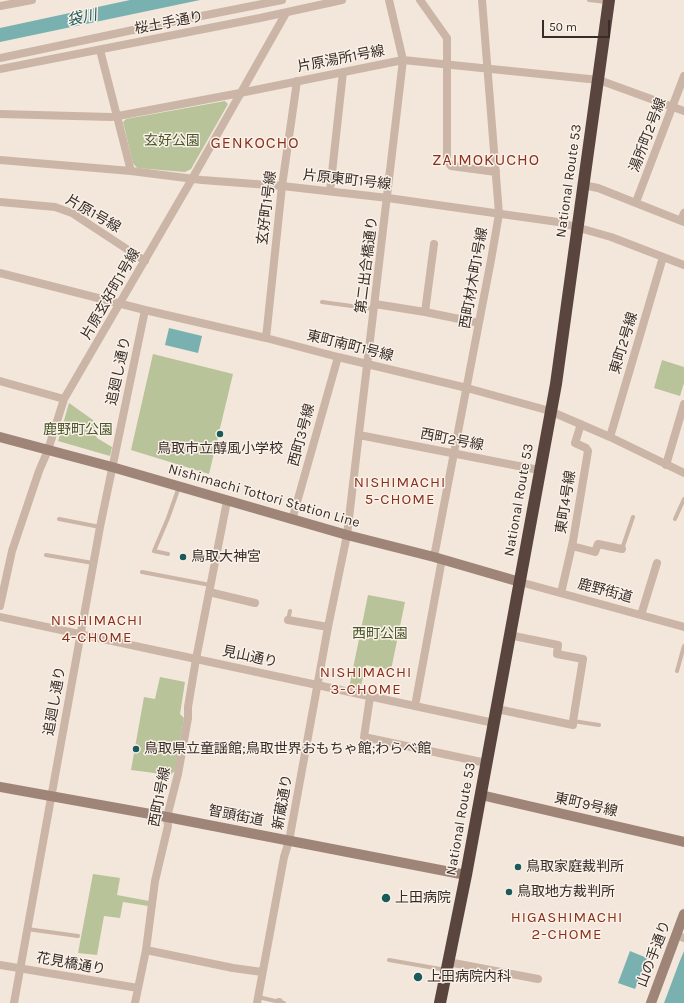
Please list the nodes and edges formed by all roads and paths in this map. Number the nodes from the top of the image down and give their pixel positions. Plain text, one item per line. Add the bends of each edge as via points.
1 (32, 0) edge
2 (282, 0) edge
3 (342, 0) edge
4 (389, 0) edge
5 (420, 0) edge
6 (482, 0) edge
7 (589, 0) edge
8 (609, 1) edge
9 (0, 6) edge
10 (286, 13) junction
11 (100, 50) junction
12 (0, 58) edge
13 (403, 60) junction
14 (447, 64) junction
15 (487, 68) junction
16 (0, 69) edge
17 (343, 72) junction
18 (684, 76) edge
19 (599, 80) junction
20 (296, 81) junction
21 (240, 93) junction
22 (672, 107) junction
23 (684, 111) edge
24 (0, 114) edge
25 (118, 116) junction
26 (0, 160) edge
27 (131, 171) junction
28 (496, 172) junction
29 (192, 179) junction
30 (583, 185) junction
31 (282, 186) junction
32 (330, 191) junction
33 (388, 198) junction
34 (0, 202) edge
35 (636, 202) junction
36 (499, 214) junction
37 (683, 218) edge
38 (578, 228) junction
39 (434, 244) dead end
40 (663, 257) junction
41 (145, 261) junction
42 (684, 265) edge
43 (0, 273) edge
44 (322, 302) dead end
45 (121, 303) junction
46 (374, 307) junction
47 (145, 310) junction
48 (424, 312) junction
49 (479, 323) junction
50 (266, 338) junction
51 (338, 357) junction
52 (368, 364) junction
53 (0, 381) edge
54 (467, 388) junction
55 (64, 399) junction
56 (684, 404) edge
57 (550, 411) junction
58 (581, 424) junction
59 (359, 435) junction
60 (0, 437) edge
61 (610, 437) junction
62 (48, 450) junction
63 (454, 454) junction
64 (666, 465) junction
65 (112, 467) junction
66 (539, 470) junction
67 (684, 473) edge
68 (179, 486) junction
69 (684, 499) edge
70 (227, 501) junction
71 (633, 517) dead end
72 (59, 519) dead end
73 (675, 519) dead end
74 (292, 520) junction
75 (100, 527) junction
76 (347, 535) junction
77 (572, 546) junction
78 (622, 549) joint
79 (168, 554) dead end
80 (46, 555) dead end
81 (438, 558) junction
82 (94, 563) junction
83 (657, 563) dead end
84 (142, 572) dead end
85 (520, 582) junction
86 (210, 588) junction
87 (561, 593) junction
88 (255, 603) dead end
89 (0, 606) edge
90 (290, 611) dead end
91 (641, 615) junction
92 (0, 617) edge
93 (288, 620) joint
94 (684, 626) edge
95 (328, 627) junction
96 (80, 633) junction
97 (509, 635) junction
98 (684, 646) edge
99 (196, 659) junction
100 (677, 671) dead end
101 (318, 685) junction
102 (370, 697) junction
103 (415, 706) junction
104 (496, 709) junction
105 (574, 721) junction
106 (494, 723) junction
107 (599, 725) dead end
108 (486, 763) junction
109 (0, 787) edge
110 (481, 794) junction
111 (51, 796) junction
112 (168, 817) junction
113 (290, 841) junction
114 (684, 842) edge
115 (466, 875) junction
116 (684, 914) edge
117 (27, 929) junction
118 (78, 936) dead end
119 (680, 936) edge
120 (146, 950) junction
121 (389, 960) dead end
122 (0, 965) edge
123 (447, 966) junction
124 (20, 968) junction
125 (262, 972) junction
126 (538, 980) dead end
127 (138, 988) junction
128 (257, 1000) edge
129 (14, 1003) edge
130 (135, 1003) edge
131 (281, 1003) edge
132 (440, 1003) edge
133 (651, 1003) edge

1 - 9 street
2 - 12 street via 262,7
3 - 10 street, 桜土手通り
4 - 13 street, 第二出合橋通り
5 - 14 street via 447,38
6 - 15 street, 西町材木町1号線
7 - 8 lane
8 - 19 highway, National Route 53
10 - 11 street, 桜土手通り
10 - 21 street, 片原玄好町1号線
11 - 16 street, 桜土手通り
11 - 25 street
13 - 14 street, 片原湯所1号線
13 - 17 street, 片原湯所1号線
13 - 33 street, 第二出合橋通り
14 - 15 street, 片原湯所1号線
14 - 28 street via 447,161 451,166
15 - 19 street, 片原湯所1号線
15 - 28 street, 西町材木町1号線
17 - 20 street, 片原湯所1号線
17 - 32 street
18 - 22 street, 湯所町2号線
19 - 22 street, 片原湯所1号線
19 - 30 highway, National Route 53
20 - 21 street, 片原湯所1号線
20 - 31 street, 玄好町1号線
21 - 25 street, 片原湯所1号線
21 - 29 street, 片原玄好町1号線
22 - 23 street, 片原湯所1号線
22 - 35 street, 湯所町2号線
24 - 25 street, 片原湯所1号線
25 - 27 street
26 - 27 street, 片原東町1号線
27 - 29 street, 片原東町1号線
28 - 36 street, 西町材木町1号線
29 - 31 street, 片原東町1号線
29 - 41 street, 片原玄好町1号線
30 - 35 street
30 - 38 highway, National Route 53
31 - 32 street, 片原東町1号線
31 - 50 street, 玄好町1号線
32 - 33 street, 片原東町1号線
33 - 36 street, 片原東町1号線
33 - 46 street, 第二出合橋通り
34 - 41 street, 片原1号線 via 55,207 72,213
35 - 37 street
36 - 38 street, 片原東町1号線 via 558,222
36 - 49 street, 西町材木町1号線
38 - 40 street, 片原東町1号線 via 611,237
38 - 57 highway, National Route 53
39 - 48 street
40 - 42 street, 片原東町1号線
40 - 61 street, 東町2号線
41 - 45 street, 片原玄好町1号線
43 - 45 street, 東町南町1号線
44 - 46 lane
45 - 47 street, 東町南町1号線
45 - 55 street, 片原玄好町1号線
46 - 48 street
46 - 52 street, 第二出合橋通り
47 - 50 street, 東町南町1号線
47 - 65 street, 追廻し通り
48 - 49 street
49 - 54 street, 西町材木町1号線
50 - 51 street, 東町南町1号線
51 - 52 street, 東町南町1号線
51 - 74 street, 西町3号線
52 - 54 street, 東町南町1号線
52 - 59 street, 第二出合橋通り
53 - 55 street
54 - 57 street, 東町南町1号線
54 - 63 street, 西町材木町1号線
55 - 62 street, 片原玄好町1号線
56 - 64 street
57 - 58 street, 東町南町1号線
57 - 66 highway, National Route 53
58 - 61 street, 東町南町1号線
58 - 77 street, 東町4号線 via 575,443 588,451
59 - 63 street, 西町2号線
59 - 76 street, 第二出合橋通り
60 - 62 street, Nishimachi Tottori Station Line
61 - 64 street, 東町南町1号線
62 - 65 street, Nishimachi Tottori Station Line
62 - 89 street, 片原玄好町1号線 via 12,551
63 - 66 street, 西町2号線
63 - 81 street, 西町材木町1号線
64 - 67 street, 東町南町1号線
65 - 68 street, Nishimachi Tottori Station Line
65 - 75 street, 追廻し通り
66 - 85 highway, National Route 53
68 - 70 street, Nishimachi Tottori Station Line
68 - 79 lane via 154,551
69 - 73 lane
70 - 74 street, Nishimachi Tottori Station Line
70 - 86 street, 西町1号線
71 - 78 lane
72 - 75 lane
74 - 76 street, Nishimachi Tottori Station Line
75 - 82 street, 追廻し通り
76 - 81 street, Nishimachi Tottori Station Line
76 - 95 street, 新蔵通り
77 - 78 street via 595,552 598,544
77 - 87 street, 東町4号線
80 - 82 lane
81 - 85 street, Nishimachi Tottori Station Line
81 - 103 street
82 - 96 street, 追廻し通り
83 - 91 street
84 - 86 lane
85 - 87 street, 鹿野街道
85 - 97 highway, National Route 53
86 - 88 street
86 - 99 street, 西町1号線
87 - 91 street, 鹿野街道
90 - 93 lane
91 - 94 street, 鹿野街道
92 - 96 street, 見山通り
93 - 95 street
95 - 101 street, 新蔵通り
96 - 99 street, 見山通り
96 - 111 street, 追廻し通り
97 - 104 highway, National Route 53
97 - 105 street via 558,644 557,654 583,659
98 - 100 lane
99 - 101 street, 見山通り
99 - 112 street, 西町1号線 via 188,718
101 - 102 street, 見山通り
101 - 113 street, 新蔵通り
102 - 103 street, 見山通り
102 - 108 street via 364,737
103 - 106 street, 見山通り
104 - 105 street via 573,725
104 - 106 highway, National Route 53
105 - 107 lane
106 - 108 highway, National Route 53
108 - 110 highway, National Route 53
109 - 111 street, 智頭街道
110 - 114 street, 東町9号線
110 - 115 highway, National Route 53
111 - 112 street, 智頭街道
111 - 117 street, 追廻し通り
112 - 113 street, 智頭街道
112 - 120 street, 西町1号線 via 153,894
113 - 115 street, 智頭街道
113 - 125 street, 新蔵通り via 284,857
115 - 123 highway, National Route 53
116 - 119 street, 山の手通り
117 - 118 lane
117 - 124 street, 追廻し通り
119 - 133 street, 山の手通り
120 - 125 street
120 - 127 street, 西町1号線
121 - 123 lane
122 - 124 street, 花見橋通り
123 - 126 street
123 - 132 highway, National Route 53
124 - 127 street, 花見橋通り
124 - 129 street, 追廻し通り
125 - 128 street, 新蔵通り
127 - 130 street, 西町1号線
128 - 131 lane

